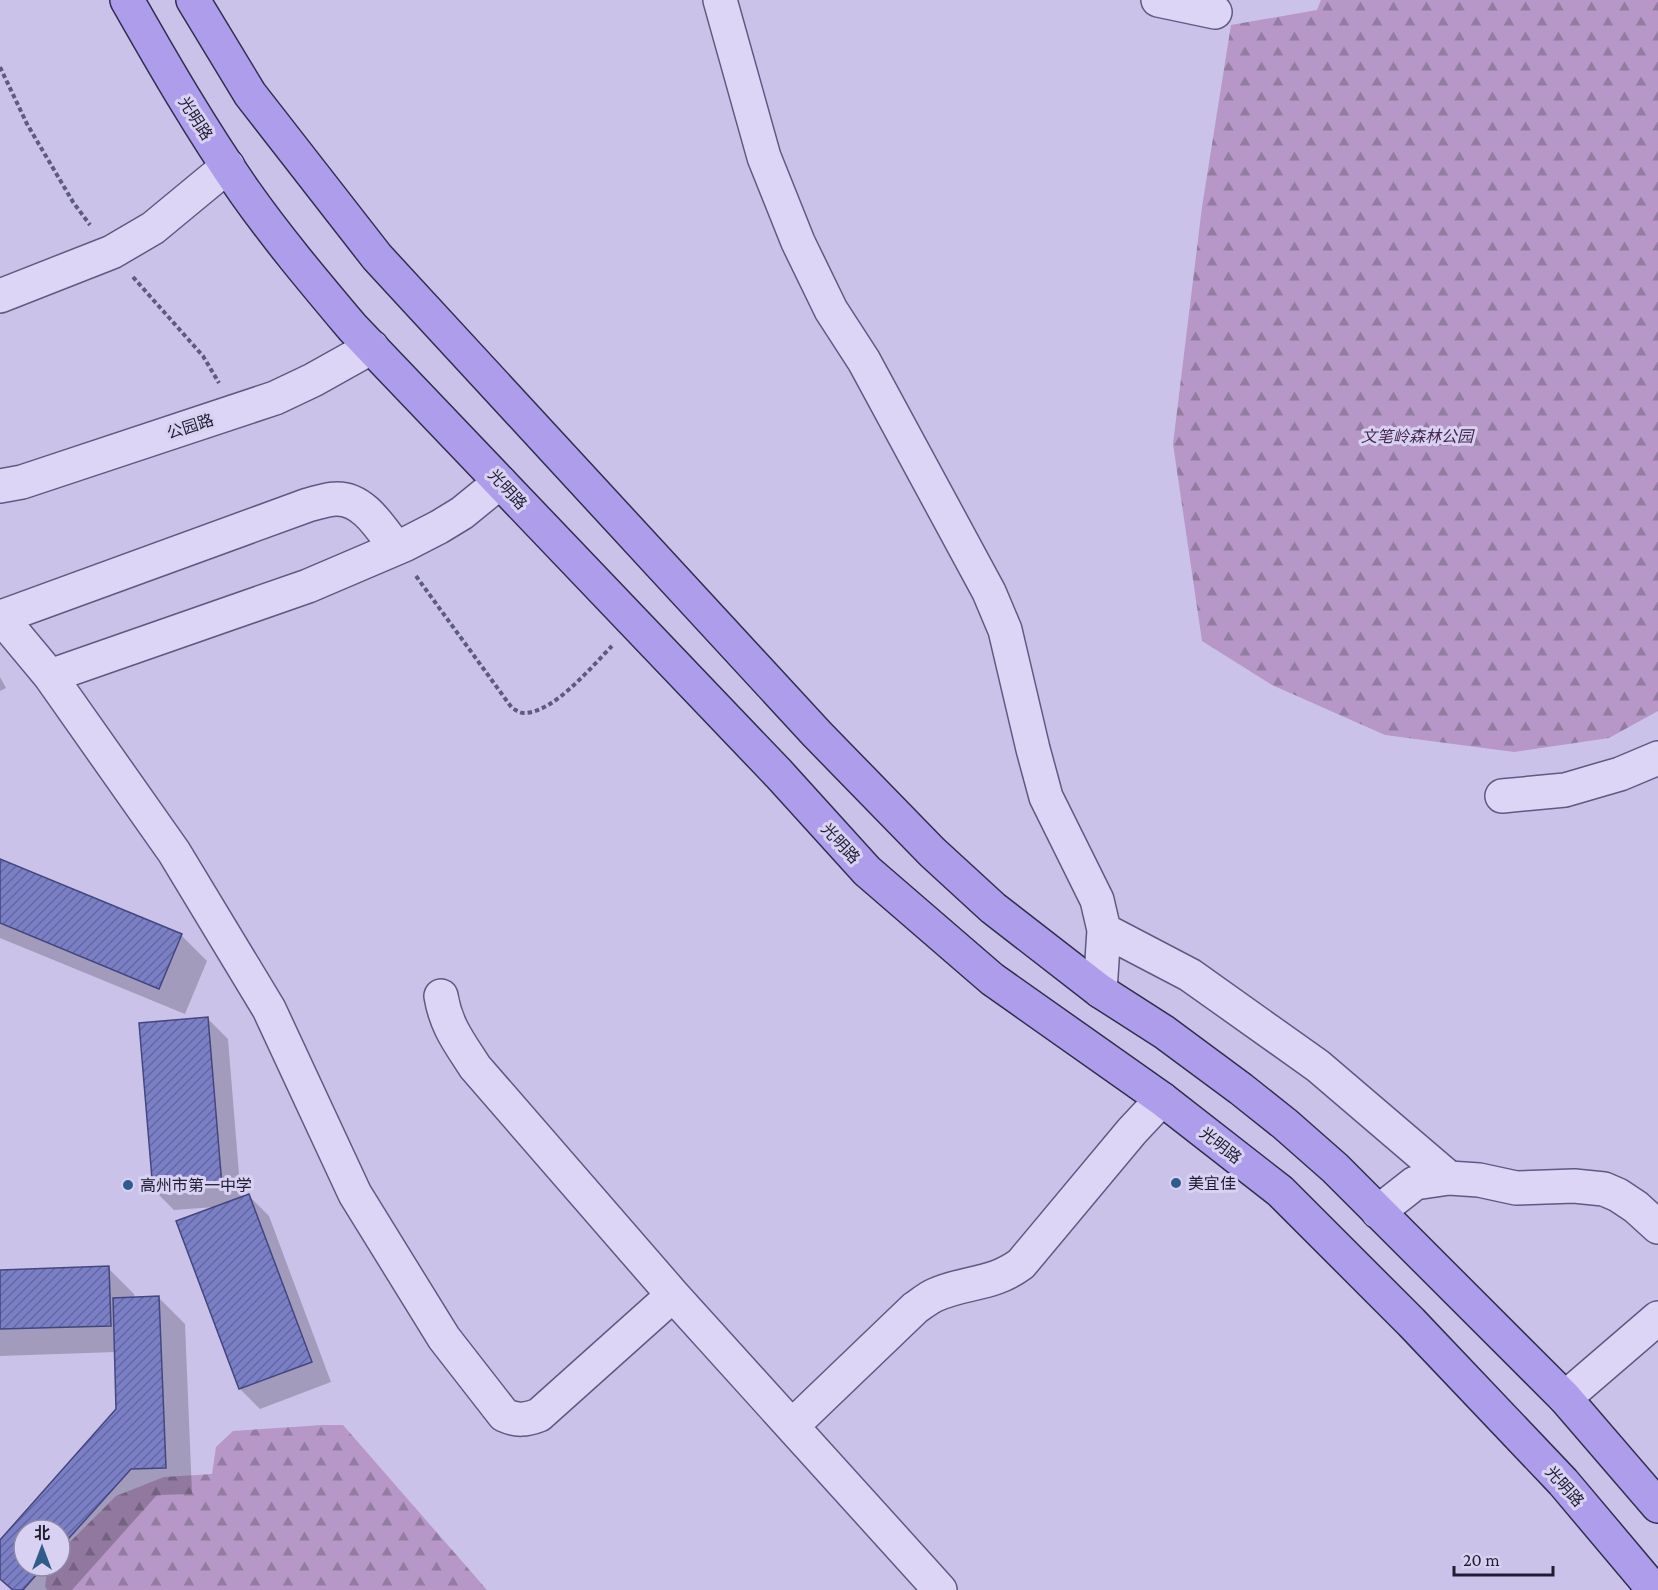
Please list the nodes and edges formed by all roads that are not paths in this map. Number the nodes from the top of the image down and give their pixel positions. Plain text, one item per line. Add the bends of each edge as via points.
1 (127, 0) edge
2 (193, 0) edge
3 (720, 0) edge
4 (1158, 0) edge
5 (1215, 12) dead end
6 (228, 166) junction
7 (0, 296) edge
8 (372, 347) junction
9 (500, 482) junction
10 (0, 486) edge
11 (396, 549) junction
12 (0, 617) edge
13 (50, 676) junction
14 (1658, 758) edge
15 (1502, 796) dead end
16 (1104, 930) junction
17 (1100, 991) junction
18 (441, 996) dead end
19 (1162, 1099) junction
20 (1449, 1178) junction
21 (1378, 1212) junction
22 (1658, 1227) edge
23 (673, 1295) junction
24 (1658, 1317) edge
25 (1565, 1398) junction
26 (792, 1426) junction
27 (1658, 1506) edge
28 (940, 1590) edge
29 (1654, 1590) edge

1 - 6 main road, 光明路 via 186,103
2 - 17 main road via 250,94 401,283 817,734 932,852 993,908
3 - 16 street via 764,158 798,242 831,310 864,361 989,591 1005,630 1046,797 1097,900
4 - 5 street
6 - 7 street via 153,228 112,252
6 - 8 main road, 光明路 via 295,259
8 - 9 main road, 光明路
8 - 10 street, 公园路 via 275,398
9 - 11 street via 454,518
9 - 19 main road, 光明路 via 867,871 992,979
11 - 12 street via 365,510 354,502 334,499 308,505
11 - 13 street via 308,585
12 - 13 street
13 - 23 street via 174,852 269,1009 355,1194 444,1338 504,1416 526,1419 539,1415
14 - 15 street via 1565,790
16 - 17 street
16 - 20 street via 1190,975 1299,1053
17 - 21 main road via 1241,1089 1335,1168
18 - 23 street via 444,1015 475,1067
19 - 26 street via 1021,1264 1008,1274 933,1296 915,1308
19 - 29 main road, 光明路 via 1280,1191 1563,1482
20 - 21 street via 1415,1184
20 - 22 street via 1516,1188 1574,1186 1604,1190 1636,1207
21 - 25 main road
23 - 26 street
24 - 25 street
25 - 27 main road
26 - 28 street

